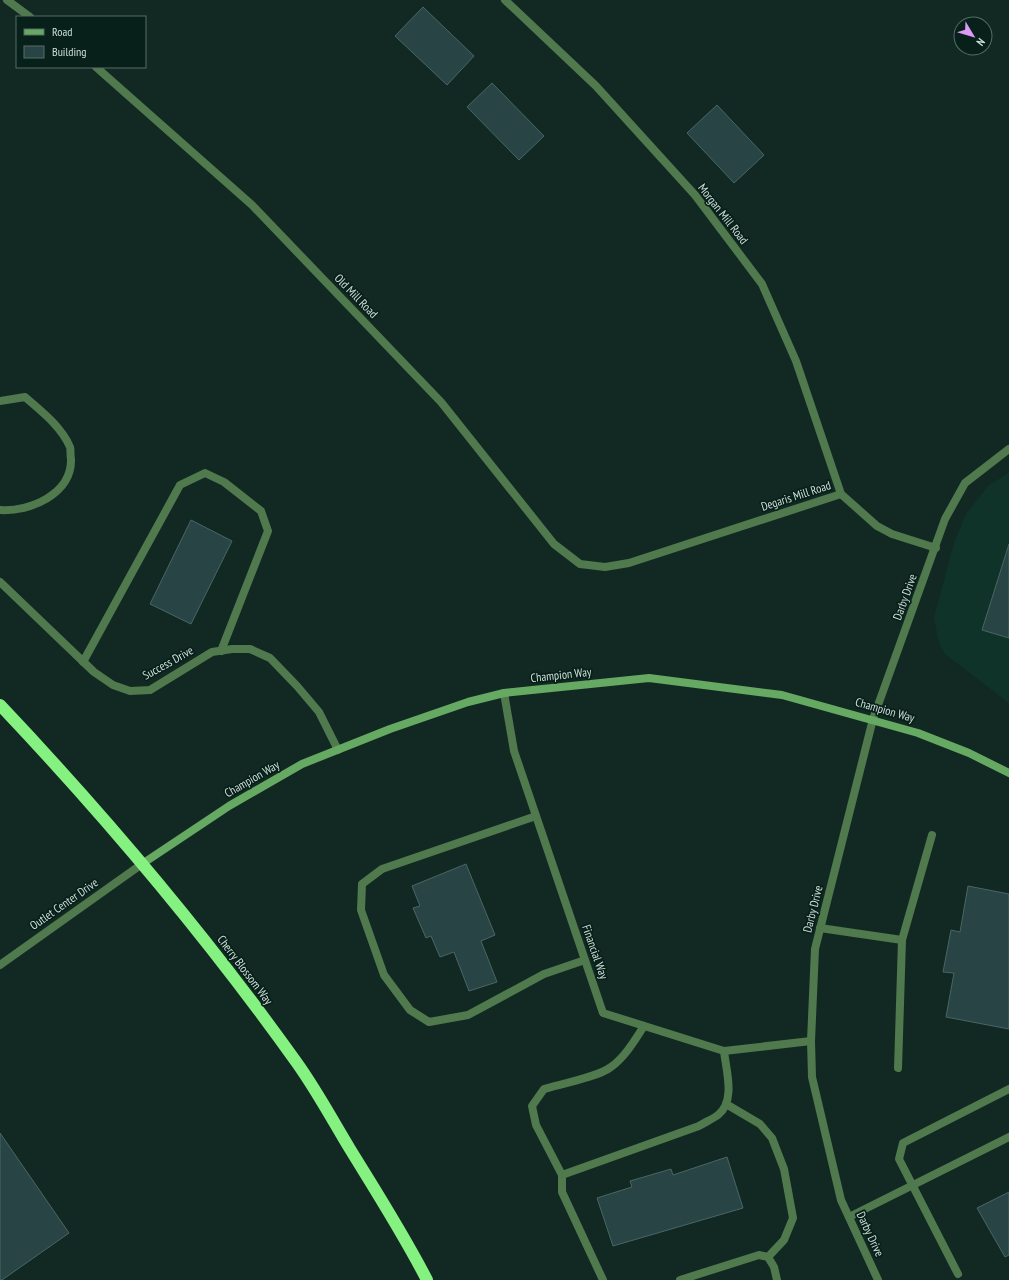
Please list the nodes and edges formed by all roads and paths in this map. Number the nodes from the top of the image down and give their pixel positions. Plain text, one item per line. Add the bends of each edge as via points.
1 (7, 0) edge
2 (505, 0) edge
3 (29, 16) edge
4 (97, 68) edge
5 (0, 401) edge
6 (1009, 449) edge
7 (841, 494) junction
8 (0, 510) edge
9 (936, 548) junction
10 (577, 561) joint
11 (0, 582) edge
12 (221, 650) junction
13 (84, 662) junction
14 (504, 693) junction
15 (0, 706) edge
16 (873, 719) junction
17 (338, 750) junction
18 (1009, 773) edge
19 (536, 816) junction
20 (932, 835) dead end
21 (142, 864) junction
22 (820, 928) junction
23 (902, 940) junction
24 (585, 960) junction
25 (0, 965) edge
26 (644, 1026) junction
27 (811, 1041) junction
28 (724, 1051) junction
29 (898, 1068) dead end
30 (1009, 1089) edge
31 (726, 1104) junction
32 (1009, 1137) edge
33 (562, 1176) junction
34 (912, 1185) junction
35 (849, 1217) junction
36 (768, 1257) junction
37 (958, 1274) dead end
38 (427, 1280) edge
39 (603, 1280) edge
40 (680, 1280) edge
41 (777, 1280) edge
42 (878, 1280) edge

1 - 3 street
2 - 7 street, Morgan Mill Road via 596,86 695,195 762,284 796,361
4 - 10 street, Old Mill Road via 252,205 441,402 554,544
5 - 8 street via 25,397 50,418 70,447 71,469 55,494 32,507 12,511
6 - 9 street via 965,483 945,519
7 - 9 street, Degaris Mill Road via 877,526 892,534
7 - 10 street, Degaris Mill Road via 629,563 605,567 580,564
9 - 16 street, Darby Drive
11 - 13 street, Success Drive
12 - 13 street, Success Drive via 192,663 150,690 130,691 113,685
12 - 13 street via 268,531 261,510 224,482 205,473 180,485
12 - 17 street, Success Drive via 250,649 270,658 319,712
14 - 16 main road, Champion Way via 649,678 782,695
14 - 17 main road, Champion Way via 468,702
14 - 19 street, Financial Way via 514,751
15 - 21 highway, Cherry Blossom Way via 52,760
16 - 18 main road, Champion Way via 969,753
16 - 22 street, Darby Drive
17 - 21 main road, Champion Way via 302,764 229,806
19 - 24 street, Financial Way
19 - 24 street via 382,869 362,884 361,910 384,975 410,1010 429,1022 468,1015 544,974
20 - 23 street
21 - 25 street, Outlet Center Drive
21 - 38 highway, Cherry Blossom Way via 204,940 298,1064 399,1228
22 - 23 street
22 - 27 street, Darby Drive via 815,949
23 - 29 street
24 - 26 street, Financial Way via 603,1013
26 - 28 street, Financial Way
26 - 33 street via 627,1052 611,1068 544,1089 532,1106 536,1125
27 - 28 street, Financial Way
27 - 35 street, Darby Drive via 812,1077 842,1200
28 - 31 street via 729,1088
30 - 34 street via 903,1143 899,1159
31 - 33 street via 719,1114 699,1126
31 - 36 street via 760,1124 772,1138 784,1169 793,1218 784,1240
32 - 34 street
33 - 39 street via 562,1192
34 - 35 street
34 - 37 street
35 - 42 street, Darby Drive
36 - 40 street via 759,1255
36 - 41 street

